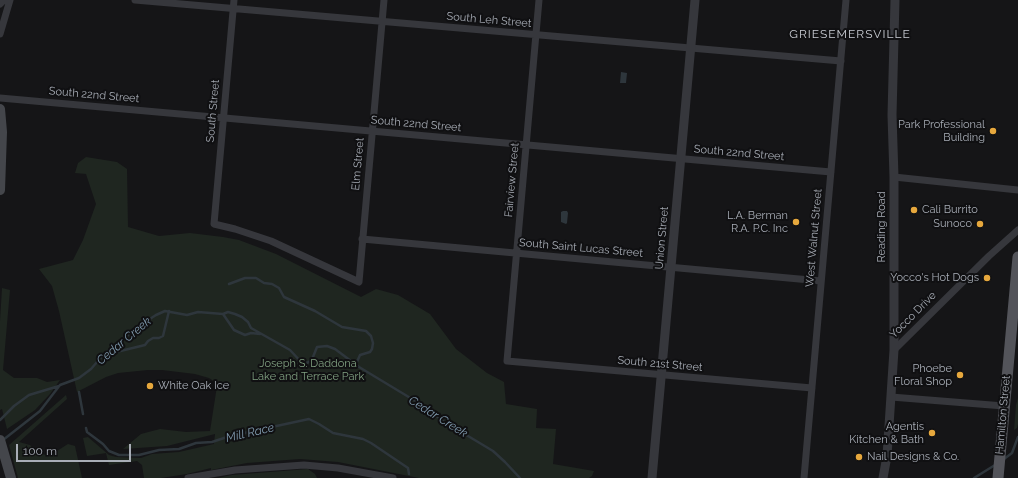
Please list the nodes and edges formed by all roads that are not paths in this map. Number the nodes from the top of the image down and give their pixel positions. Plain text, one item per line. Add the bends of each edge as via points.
1 (4, 0) edge
2 (10, 0) edge
3 (135, 0) edge
4 (234, 0) edge
5 (384, 0) edge
6 (539, 0) edge
7 (695, 0) edge
8 (846, 0) edge
9 (895, 0) edge
10 (0, 4) edge
11 (233, 8) junction
12 (382, 21) junction
13 (0, 34) edge
14 (536, 35) junction
15 (691, 48) junction
16 (841, 61) junction
17 (0, 98) edge
18 (0, 109) edge
19 (223, 118) junction
20 (372, 131) junction
21 (526, 145) junction
22 (681, 159) junction
23 (831, 172) junction
24 (894, 177) junction
25 (0, 190) edge
26 (1018, 190) edge
27 (1018, 230) edge
28 (362, 239) junction
29 (517, 253) junction
30 (1018, 257) edge
31 (671, 267) junction
32 (821, 281) junction
33 (359, 282) joint
34 (894, 350) junction
35 (507, 361) joint
36 (662, 376) junction
37 (812, 388) junction
38 (891, 397) junction
39 (1004, 406) junction
40 (0, 440) edge
41 (11, 478) edge
42 (188, 478) edge
43 (393, 478) edge
44 (652, 478) edge
45 (804, 478) edge
46 (883, 478) edge
47 (998, 478) edge

1 - 10 street
2 - 13 street
3 - 11 street, South Leh Street
4 - 11 street, South Street
5 - 12 street, Elm Street
6 - 14 street, Fairview Street
7 - 15 street, Union Street
8 - 16 street, West Walnut Street
9 - 24 street, Reading Road via 892,115
11 - 12 street, South Leh Street
11 - 19 street, South Street
12 - 14 street, South Leh Street
12 - 20 street, Elm Street
14 - 15 street, South Leh Street
14 - 21 street, Fairview Street
15 - 16 street, South Leh Street
15 - 22 street, Union Street
16 - 23 street, West Walnut Street
17 - 19 street, South 22nd Street
18 - 25 main road
19 - 20 street, South 22nd Street
19 - 33 street, South Street via 214,224 271,241
20 - 21 street, South 22nd Street
20 - 28 street, Elm Street
21 - 22 street, South 22nd Street
21 - 29 street, Fairview Street
22 - 23 street, South 22nd Street
22 - 31 street, Union Street
23 - 32 street, West Walnut Street
24 - 26 street
24 - 34 street, Reading Road
27 - 34 street, Yocco Drive
28 - 29 street, South Saint Lucas Street
28 - 33 street, Elm Street
29 - 31 street, South Saint Lucas Street
29 - 35 street, Fairview Street
30 - 39 main road, Hamilton Street
31 - 32 street, South Saint Lucas Street
31 - 36 street, Union Street
32 - 37 street, West Walnut Street
34 - 38 street, Reading Road
35 - 36 street, South 21st Street
36 - 37 street, South 21st Street
36 - 44 street, Union Street
37 - 45 street, West Walnut Street
38 - 39 street
38 - 46 street, Reading Road
39 - 47 main road, Hamilton Street
40 - 41 main road
42 - 43 street via 235,470 304,464

